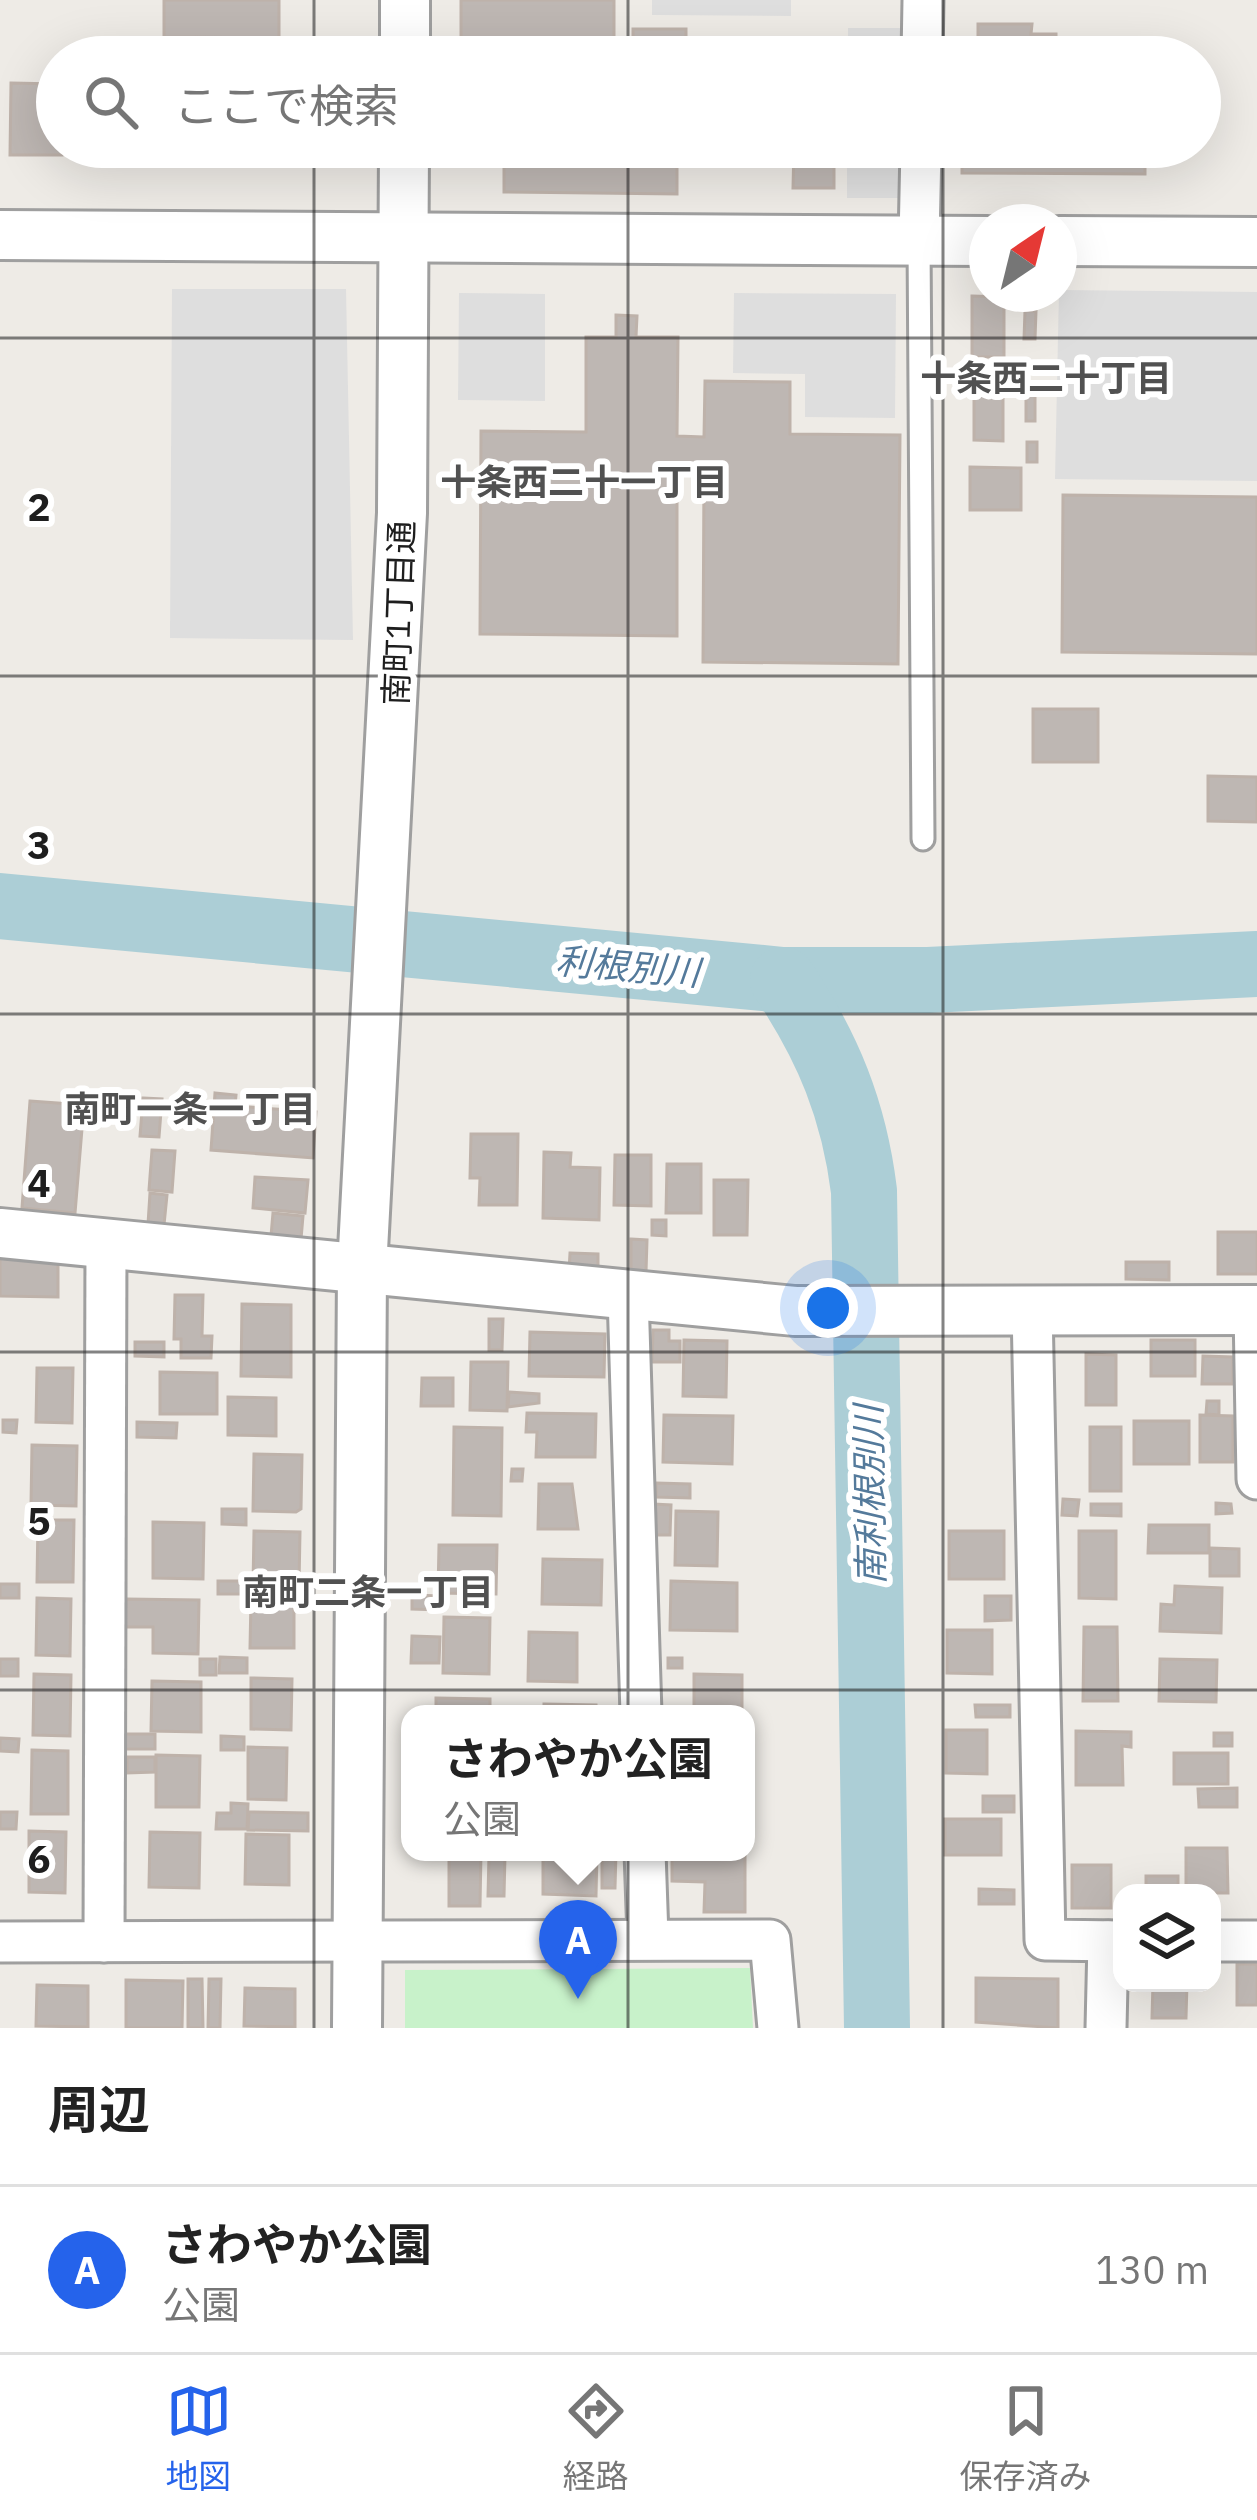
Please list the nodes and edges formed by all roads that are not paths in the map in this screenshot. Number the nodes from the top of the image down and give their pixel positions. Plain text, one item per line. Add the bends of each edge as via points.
1 (405, 0) edge
2 (923, 0) edge
3 (404, 36) edge
4 (922, 36) edge
5 (404, 168) edge
6 (920, 168) edge
7 (403, 234) junction
8 (0, 235) edge
9 (919, 241) junction
10 (969, 241) edge
11 (1077, 241) edge
12 (1257, 242) edge
13 (923, 839) dead end
14 (0, 1233) edge
15 (106, 1244) junction
16 (362, 1269) junction
17 (628, 1295) junction
18 (1031, 1308) junction
19 (1256, 1310) edge
20 (1257, 1478) edge
21 (641, 1705) edge
22 (645, 1861) edge
23 (648, 1937) junction
24 (358, 1940) junction
25 (1113, 1941) edge
26 (1221, 1941) edge
27 (1257, 1941) edge
28 (0, 1942) edge
29 (104, 1942) junction
30 (1113, 1960) edge
31 (358, 2028) edge
32 (778, 2028) edge
33 (1106, 2028) edge

1 - 3 street
2 - 4 street
5 - 7 street, 南町1丁目通
6 - 9 street
7 - 8 street
7 - 9 street
7 - 16 street, 南町1丁目通 via 403,513
9 - 10 street
9 - 13 lane
11 - 12 street
14 - 15 street
15 - 16 street
15 - 29 street
16 - 17 street
16 - 24 street, 南町1丁目通
17 - 18 street via 795,1311
17 - 21 street
18 - 19 street
18 - 25 street via 1045,1940
19 - 20 street
22 - 23 street
23 - 24 street
23 - 32 street via 770,1940
24 - 29 street
24 - 31 street, 南町1丁目通
26 - 27 street
28 - 29 street
30 - 33 street

